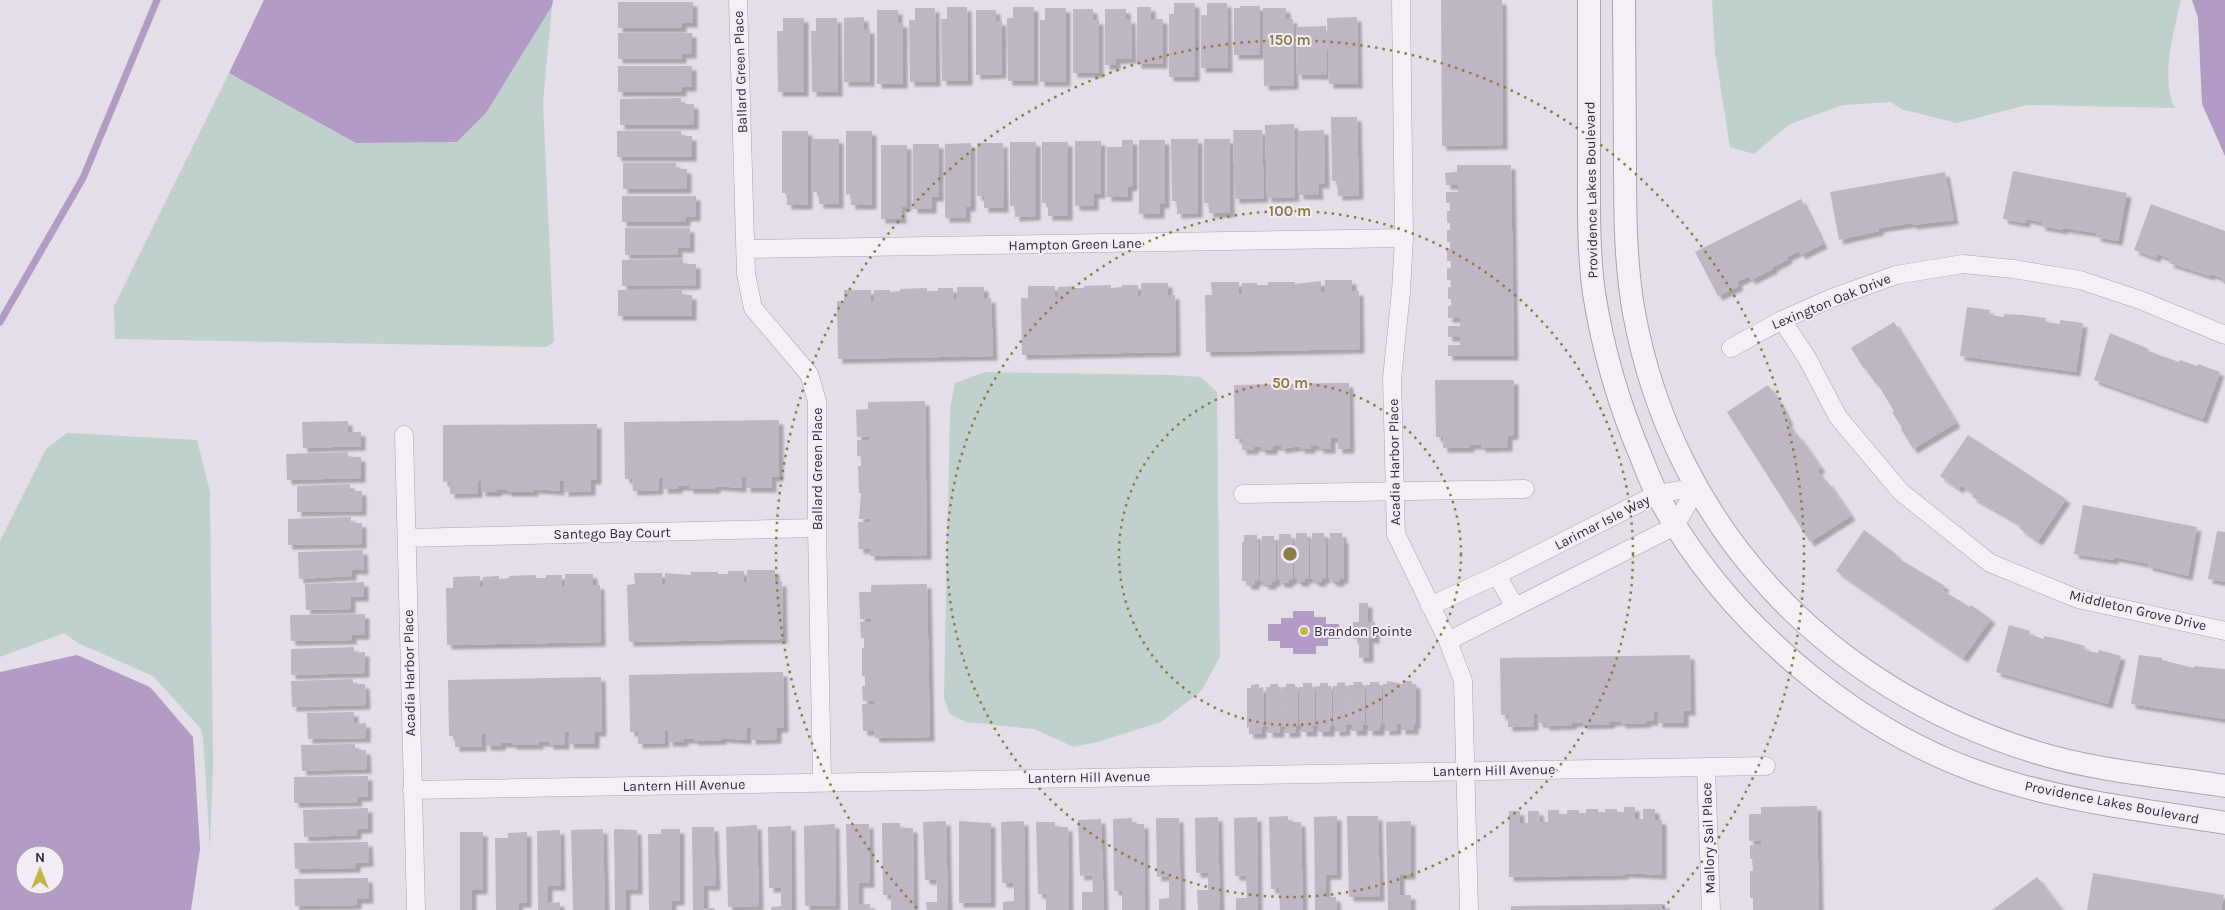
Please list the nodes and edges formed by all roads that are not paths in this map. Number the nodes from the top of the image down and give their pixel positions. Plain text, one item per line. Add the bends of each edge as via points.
1 (738, 0) edge
2 (1401, 0) edge
3 (1588, 0) edge
4 (1624, 0) edge
5 (1404, 238) junction
6 (746, 249) junction
7 (1782, 320) junction
8 (2225, 335) edge
9 (1731, 348) dead end
10 (404, 435) dead end
11 (1697, 487) junction
12 (1525, 489) dead end
13 (1394, 492) junction
14 (1243, 494) dead end
15 (1657, 494) junction
16 (1675, 526) junction
17 (817, 528) junction
18 (407, 538) junction
19 (1497, 575) junction
20 (1430, 606) junction
21 (1515, 607) junction
22 (2225, 631) edge
23 (1448, 641) junction
24 (1766, 766) dead end
25 (1706, 767) junction
26 (1466, 770) junction
27 (822, 782) junction
28 (2225, 786) edge
29 (412, 790) junction
30 (2225, 823) edge
31 (416, 910) edge
32 (1469, 910) edge
33 (1711, 910) edge

1 - 6 street, Ballard Green Place
2 - 5 street, Acadia Harbor Place
3 - 15 street, Providence Lakes Boulevard via 1589,209 1594,289 1600,329 1618,398
4 - 11 street via 1626,232 1633,303 1656,395
5 - 6 street, Hampton Green Lane
5 - 13 street, Acadia Harbor Place via 1392,378
6 - 17 street, Ballard Green Place via 746,274 753,308 809,374 817,401
7 - 8 street, Lexington Oak Drive via 1896,275 1963,264 2080,280 2140,300
7 - 9 street, Lexington Oak Drive
7 - 22 street, Middleton Grove Drive via 1807,358 1838,417 1901,492 1990,563 2078,599
10 - 18 street, Acadia Harbor Place
11 - 15 street, Larimar Isle Way
11 - 16 street
11 - 28 street via 1730,540 1788,608 1822,639 1899,694 1952,722 2036,753
12 - 13 street
13 - 14 street
13 - 20 street, Acadia Harbor Place via 1396,534
15 - 16 street, Providence Lakes Boulevard
15 - 19 street, Larimar Isle Way
16 - 21 street
16 - 30 street, Providence Lakes Boulevard via 1729,597 1789,659 1865,715 1906,739 1972,769 2019,785
17 - 18 street, Santego Bay Court
17 - 27 street, Ballard Green Place
18 - 29 street, Acadia Harbor Place
19 - 20 street, Larimar Isle Way
19 - 21 street
20 - 23 street, Acadia Harbor Place
21 - 23 street
23 - 26 street, Acadia Harbor Place via 1463,681
24 - 25 street, Lantern Hill Avenue
25 - 26 street, Lantern Hill Avenue
25 - 33 street, Mallory Sail Place
26 - 27 street, Lantern Hill Avenue
26 - 32 street, Acadia Harbor Place
27 - 29 street, Lantern Hill Avenue
29 - 31 street, Acadia Harbor Place

